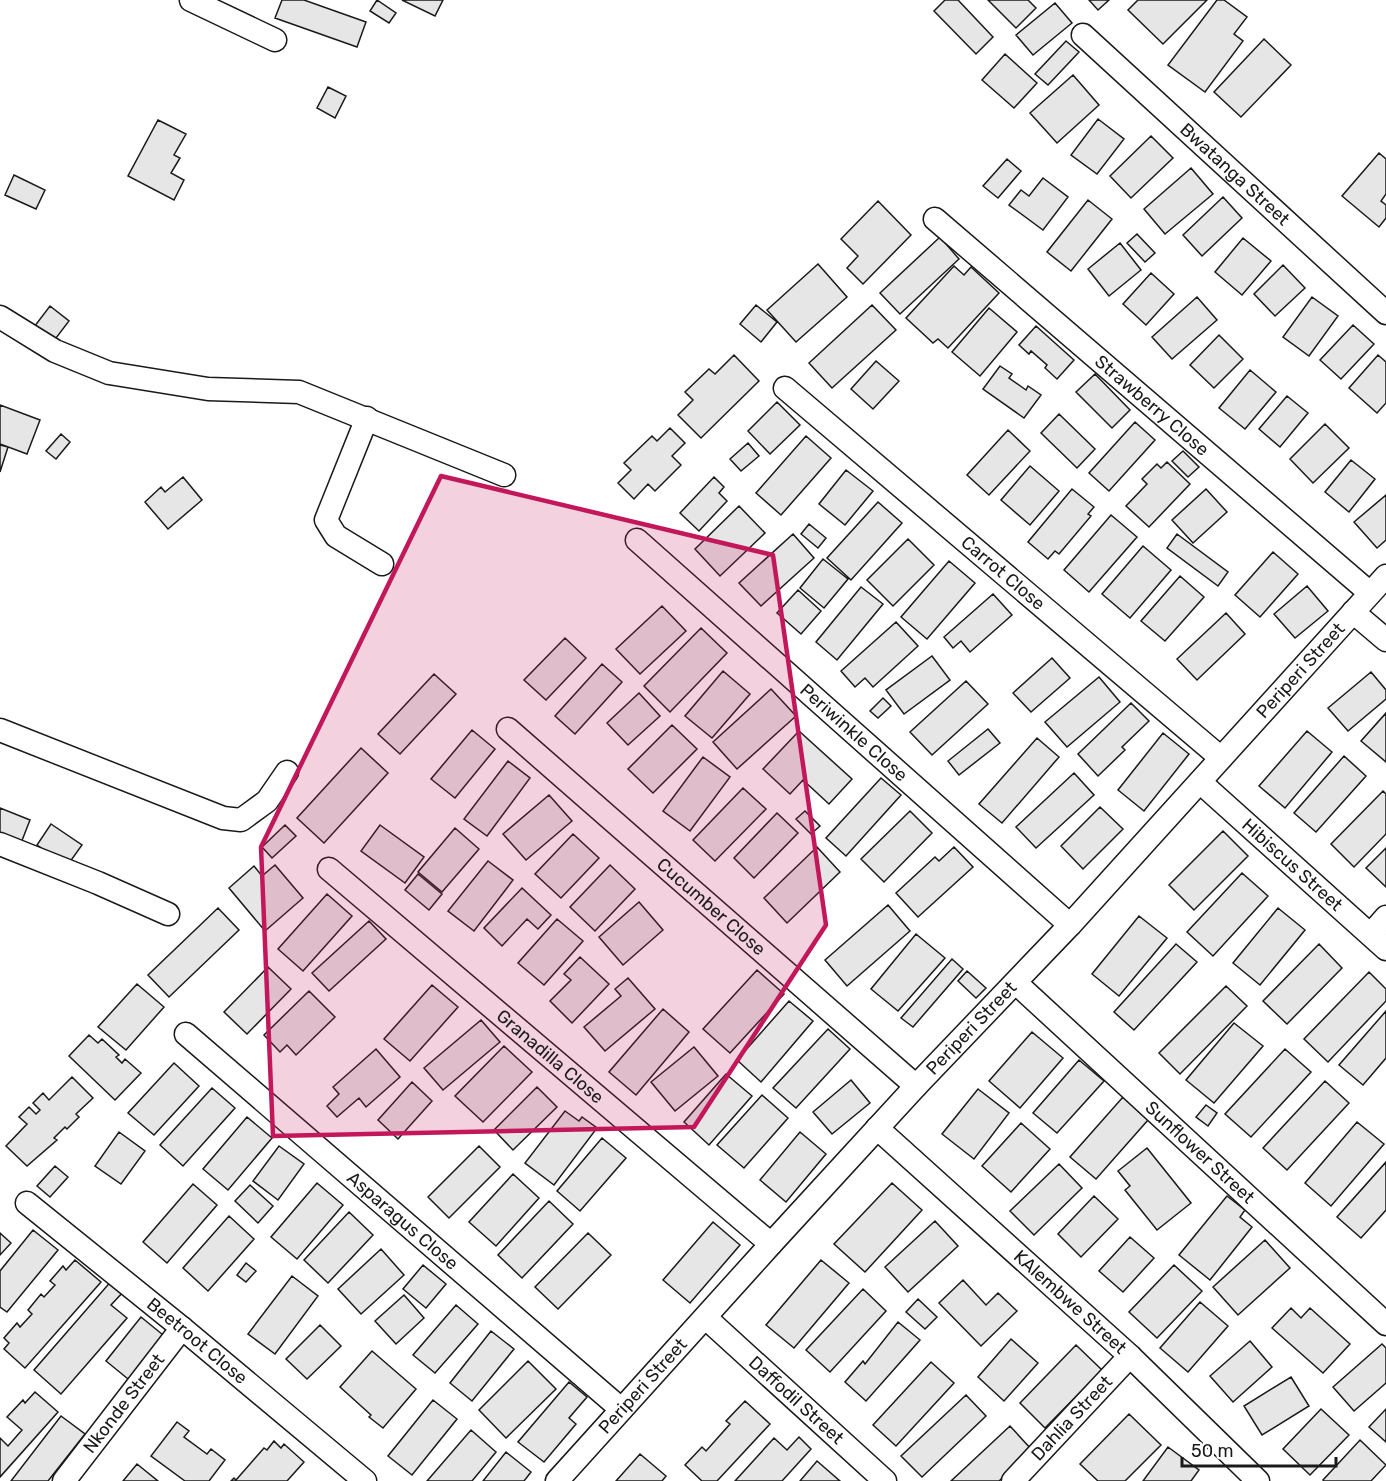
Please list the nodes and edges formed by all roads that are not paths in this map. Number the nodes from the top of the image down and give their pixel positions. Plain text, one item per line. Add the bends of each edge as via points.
1 (191, 0) edge
2 (1083, 35) dead end
3 (274, 40) dead end
4 (935, 219) dead end
5 (1386, 313) edge
6 (0, 317) edge
7 (785, 388) dead end
8 (366, 418) junction
9 (504, 475) dead end
10 (637, 540) dead end
11 (382, 564) dead end
12 (1386, 576) edge
13 (1370, 593) junction
14 (1353, 612) junction
15 (1386, 640) edge
16 (508, 729) dead end
17 (0, 730) edge
18 (1221, 758) junction
19 (287, 772) dead end
20 (1200, 782) junction
21 (0, 844) edge
22 (329, 869) dead end
23 (168, 914) dead end
24 (1386, 917) edge
25 (1070, 925) junction
26 (1378, 941) edge
27 (1016, 982) junction
28 (186, 1034) dead end
29 (916, 1086) junction
30 (877, 1128) junction
31 (27, 1203) dead end
32 (771, 1244) junction
33 (706, 1318) junction
34 (1386, 1324) edge
35 (182, 1328) junction
36 (1130, 1356) junction
37 (621, 1409) junction
38 (64, 1481) edge
39 (365, 1481) edge
40 (557, 1481) edge
41 (885, 1481) edge
42 (1014, 1481) edge
43 (1258, 1481) edge

1 - 3 street
2 - 5 street, Bwatanga Street
4 - 13 street, Strawberry Close
6 - 8 street via 55,351 109,373 208,389 299,392
7 - 18 street, Carrot Close
8 - 9 street
8 - 11 street via 326,520 336,536
10 - 25 street, Periwinkle Close
12 - 13 street, Periperi Street
13 - 14 street, Periperi Street
14 - 15 street
14 - 18 street, Periperi Street
16 - 29 street, Cucumber Close
17 - 19 street via 222,818 241,820 267,801
18 - 20 street, Periperi Street
20 - 25 street, Periperi Street
20 - 26 street, Hibiscus Street
21 - 23 street
22 - 32 street, Granadilla Close
24 - 26 street
25 - 27 street, Periperi Street
27 - 29 street, Periperi Street
27 - 34 street, Sunflower Street
28 - 37 street, Asparagus Close
29 - 30 street, Periperi Street
30 - 32 street, Periperi Street
30 - 36 street, KAlembwe Street
31 - 35 street, Beetroot Close
32 - 33 street, Periperi Street
33 - 37 street, Periperi Street
33 - 41 street, Daffodil Street
35 - 38 street, Nkonde Street
35 - 39 street, Beetroot Close
36 - 42 street, Dahlia Street
36 - 43 street, KAlembwe Street
37 - 40 street, Periperi Street

